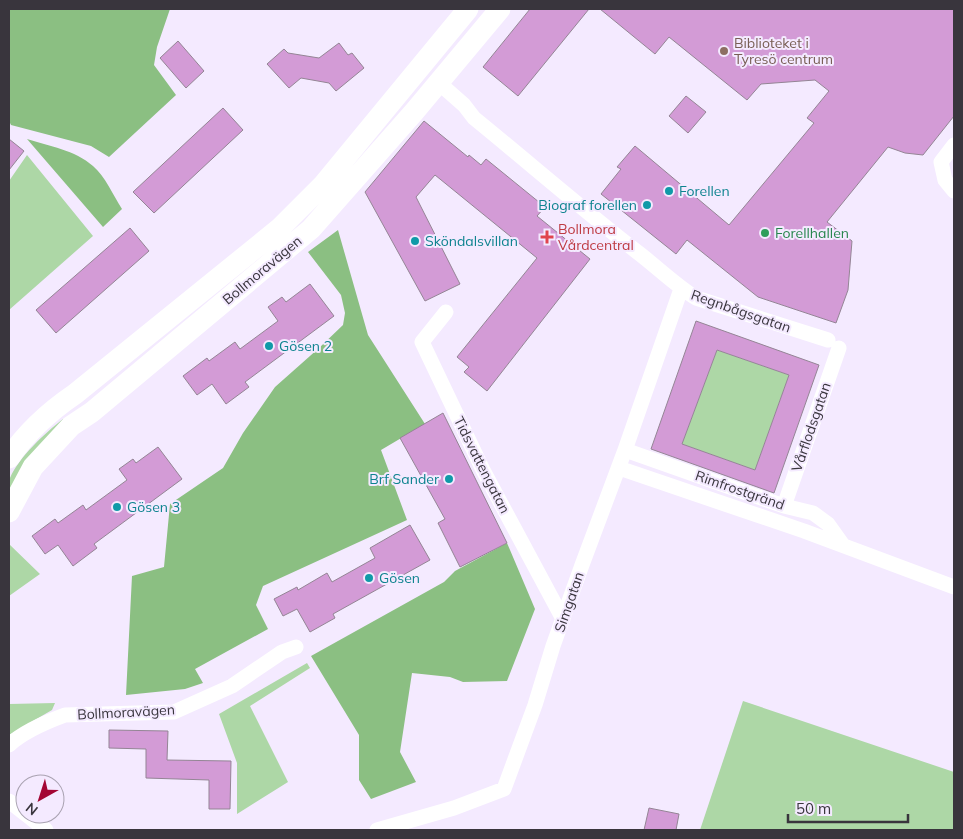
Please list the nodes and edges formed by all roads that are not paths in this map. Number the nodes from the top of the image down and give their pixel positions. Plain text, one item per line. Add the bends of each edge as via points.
1 (468, 9) edge
2 (500, 9) edge
3 (419, 68) junction
4 (439, 83) junction
5 (954, 145) edge
6 (954, 191) edge
7 (681, 289) junction
8 (446, 312) dead end
9 (833, 344) joint
10 (75, 394) junction
11 (92, 412) junction
12 (625, 450) junction
13 (9, 458) edge
14 (619, 468) junction
15 (784, 506) junction
16 (9, 512) edge
17 (844, 545) junction
18 (954, 587) edge
19 (563, 619) junction
20 (296, 647) dead end
21 (9, 744) edge
22 (9, 801) edge
23 (46, 830) edge
24 (377, 830) edge

1 - 3 street, Bollmoravägen
2 - 4 street, Bollmoravägen
3 - 4 street
3 - 10 street, Bollmoravägen via 323,185 280,228
4 - 7 street, Regnbågsgatan via 474,118
4 - 11 street, Bollmoravägen via 311,229
5 - 6 street via 941,162 945,180
7 - 9 street, Regnbågsgatan via 696,298
7 - 12 street, Simgatan
8 - 19 street, Tidsvattengatan via 422,342 483,470
9 - 15 street, Vårflodsgatan
10 - 11 street
10 - 13 street, Bollmoravägen via 56,407
11 - 16 street, Bollmoravägen via 71,426 33,467
12 - 14 street, Simgatan
12 - 15 street, Rimfrostgränd
14 - 17 street, Rimfrostgränd
14 - 19 street, Simgatan
15 - 17 street, Rimfrostgränd via 812,513 828,524
17 - 18 street, Rimfrostgränd
19 - 24 street, Simgatan via 504,788 454,808
20 - 21 street, Bollmoravägen via 282,652 232,686 174,712 65,715
22 - 23 street

